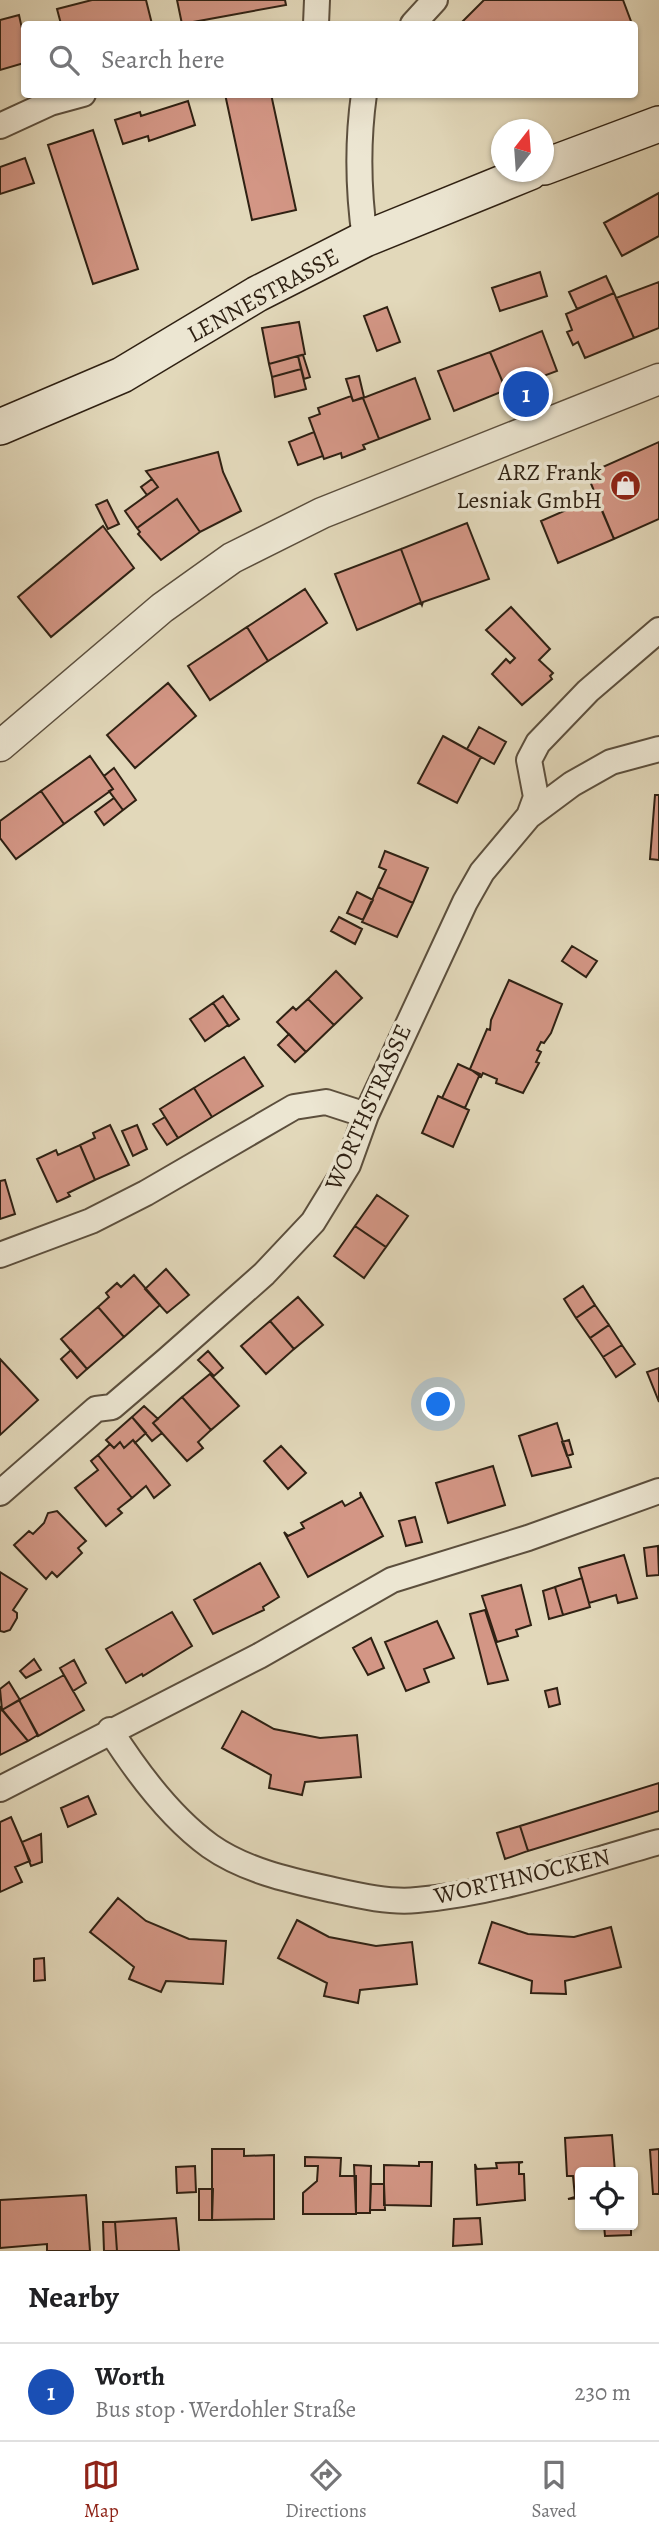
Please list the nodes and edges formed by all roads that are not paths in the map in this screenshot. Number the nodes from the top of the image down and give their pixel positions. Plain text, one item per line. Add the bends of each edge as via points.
1 (317, 0) edge
2 (435, 0) edge
3 (316, 21) edge
4 (416, 21) edge
5 (68, 98) edge
6 (363, 98) edge
7 (659, 124) edge
8 (0, 126) edge
9 (554, 163) edge
10 (505, 182) edge
11 (365, 239) junction
12 (659, 379) edge
13 (0, 427) edge
14 (659, 630) edge
15 (0, 746) edge
16 (659, 749) edge
17 (529, 816) junction
18 (366, 1115) junction
19 (0, 1255) edge
20 (659, 1491) edge
21 (0, 1493) edge
22 (110, 1730) junction
23 (0, 1789) edge
24 (659, 1842) edge

1 - 3 street
2 - 4 street
5 - 8 street
6 - 11 street via 358,141
7 - 9 main road
10 - 11 main road, LENNESTRASSE
11 - 13 main road, LENNESTRASSE via 257,294 122,375
12 - 15 street via 322,513 232,558 162,608
14 - 17 street via 588,691 538,743 529,760 536,797
16 - 17 street, WORTHSTRASSE via 611,762
17 - 18 street, WORTHSTRASSE via 482,872 465,902
18 - 19 street via 327,1102 294,1107 146,1194 91,1221
18 - 21 street, WORTHSTRASSE via 348,1165 313,1222 264,1274 112,1407 96,1409
20 - 22 street via 392,1580 259,1656
22 - 23 street
22 - 24 street, WORTHNOCKEN via 155,1791 211,1847 280,1878 359,1896 415,1901 479,1891

